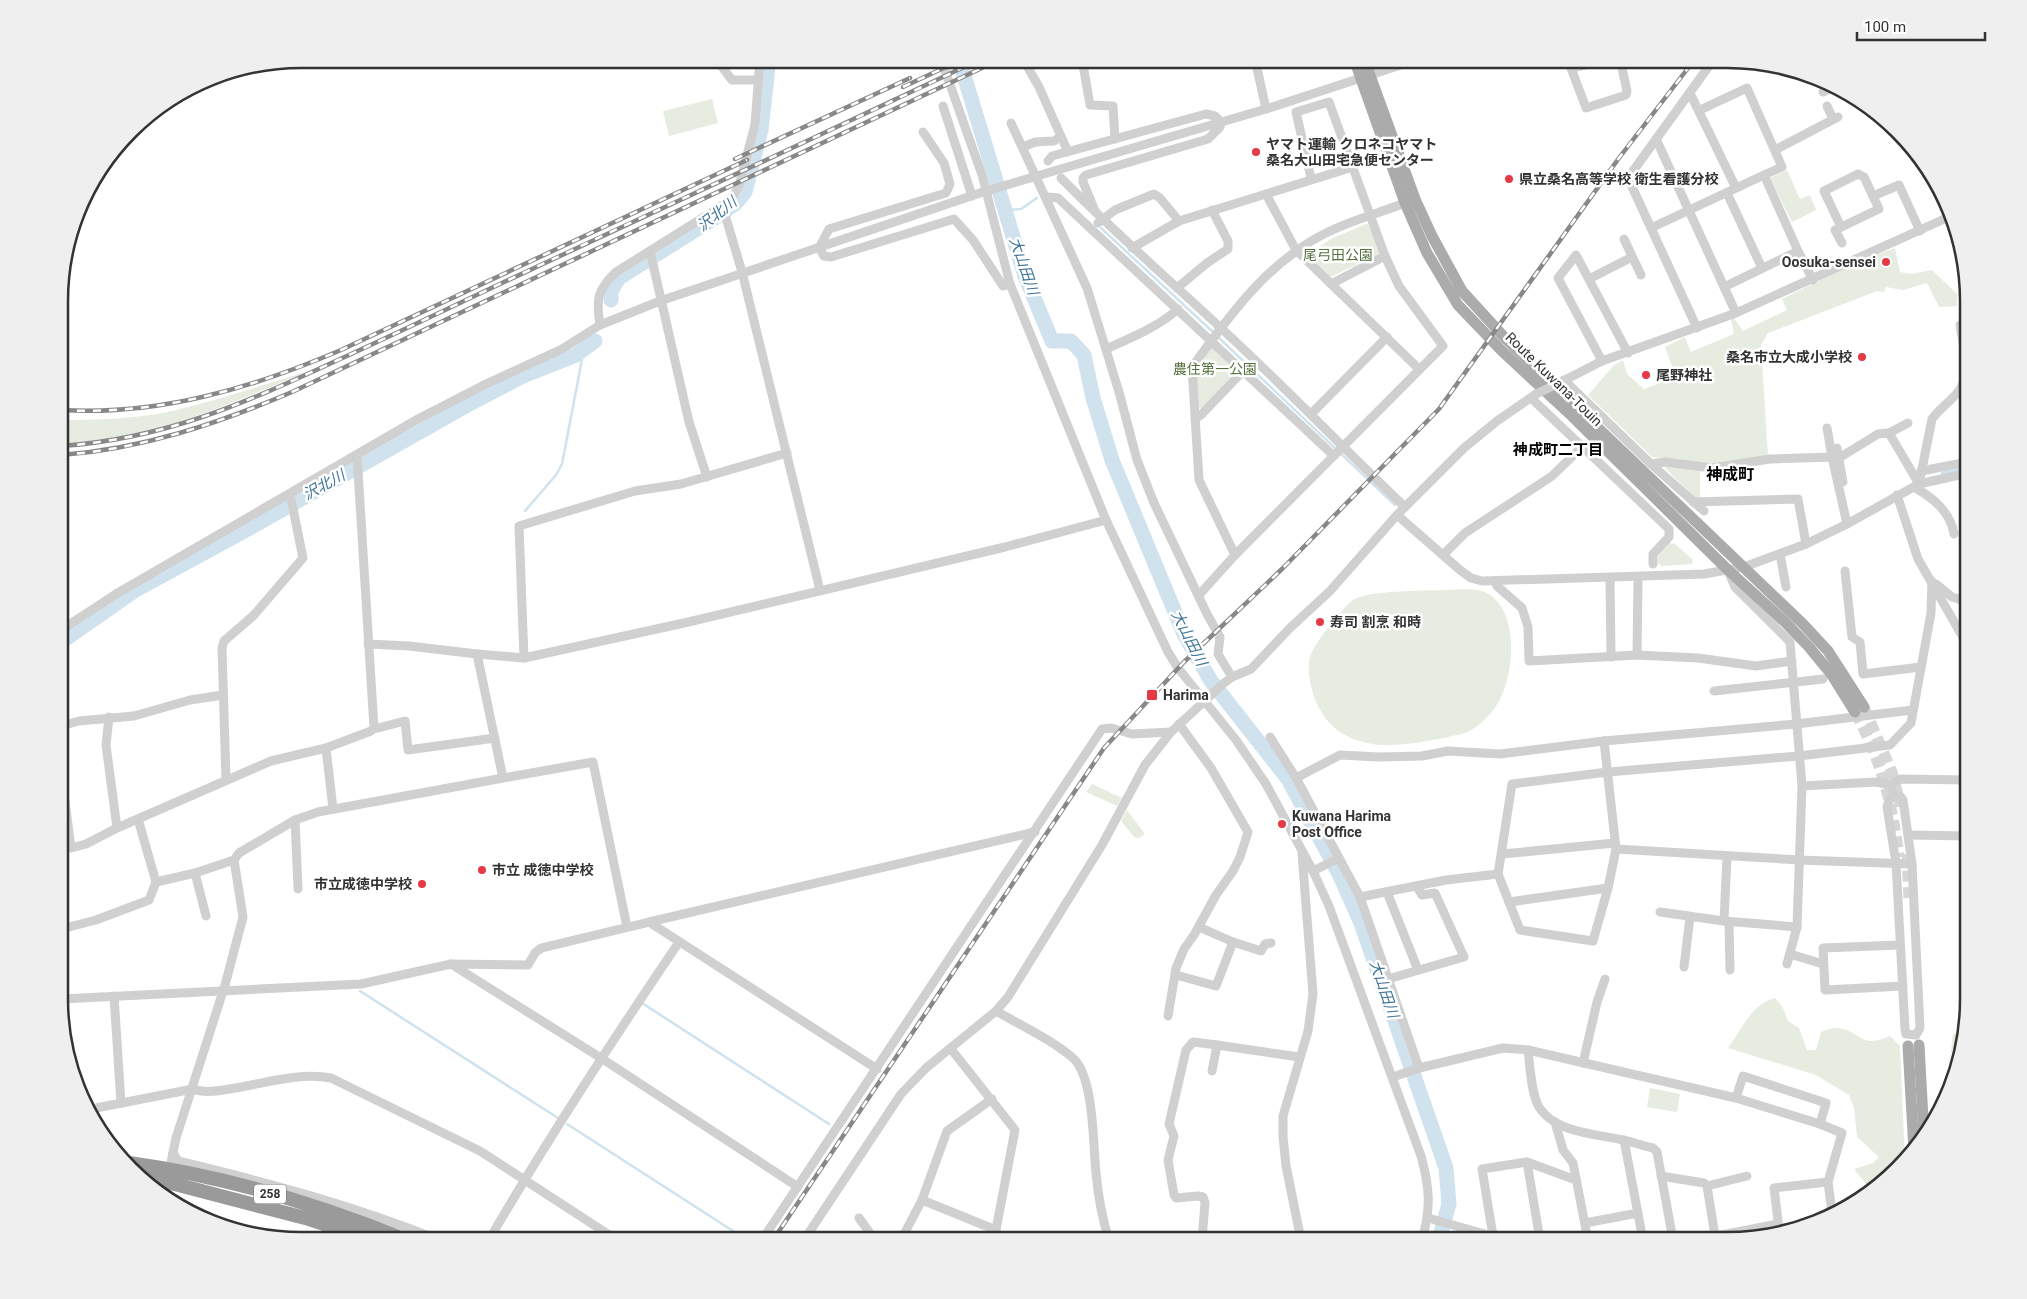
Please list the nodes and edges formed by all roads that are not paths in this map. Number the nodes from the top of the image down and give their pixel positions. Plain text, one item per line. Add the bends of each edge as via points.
1 (723, 68) edge
2 (761, 68) edge
3 (944, 68) edge
4 (1028, 68) edge
5 (1084, 68) edge
6 (1257, 68) edge
7 (1360, 68) edge
8 (1365, 68) edge
9 (1391, 68) edge
10 (1571, 68) edge
11 (1622, 68) edge
12 (1708, 68) edge
13 (1366, 76) junction
14 (758, 80) junction
15 (1826, 90) edge
16 (1690, 92) junction
17 (1823, 92) dead end
18 (943, 106) dead end
19 (1827, 106) dead end
20 (1266, 109) junction
21 (1700, 110) junction
22 (1221, 122) junction
23 (1011, 123) dead end
24 (923, 132) dead end
25 (1060, 137) junction
26 (1115, 139) junction
27 (1656, 139) junction
28 (1023, 147) junction
29 (1775, 150) junction
30 (1068, 152) junction
31 (1048, 161) dead end
32 (1353, 167) junction
33 (1610, 173) dead end
34 (1764, 175) junction
35 (1032, 177) junction
36 (1061, 178) dead end
37 (1311, 178) junction
38 (1628, 178) junction
39 (1736, 188) junction
40 (1727, 193) junction
41 (1266, 194) junction
42 (972, 196) junction
43 (1873, 196) junction
44 (1046, 197) junction
45 (1410, 201) junction
46 (720, 208) junction
47 (1212, 210) junction
48 (1690, 210) junction
49 (1370, 214) junction
50 (1099, 218) junction
51 (1945, 219) edge
52 (1178, 221) junction
53 (1841, 227) junction
54 (1651, 228) junction
55 (1093, 230) junction
56 (1920, 231) junction
57 (1624, 239) dead end
58 (1842, 243) dead end
59 (819, 248) junction
60 (1132, 248) junction
61 (1296, 250) junction
62 (1798, 251) junction
63 (651, 256) junction
64 (1385, 256) junction
65 (1632, 257) junction
66 (1762, 268) junction
67 (742, 272) junction
68 (1641, 275) dead end
69 (1589, 279) junction
70 (1813, 280) junction
71 (1010, 284) junction
72 (1331, 284) junction
73 (1724, 287) junction
74 (1177, 288) junction
75 (660, 301) junction
76 (1178, 308) junction
77 (1736, 313) junction
78 (600, 325) junction
79 (1697, 328) junction
80 (1216, 334) junction
81 (1387, 337) junction
82 (1106, 348) junction
83 (1628, 353) junction
84 (1602, 362) junction
85 (1419, 369) junction
86 (1244, 370) junction
87 (1561, 381) junction
88 (1960, 389) edge
89 (1534, 396) junction
90 (1312, 413) junction
91 (1194, 419) junction
92 (1908, 423) dead end
93 (1827, 428) dead end
94 (1889, 433) junction
95 (1582, 447) junction
96 (1837, 448) dead end
97 (1339, 451) junction
98 (787, 453) junction
99 (358, 458) junction
100 (1835, 458) junction
101 (1651, 464) junction
102 (1960, 464) edge
103 (1952, 465) junction
104 (1921, 471) junction
105 (1960, 475) edge
106 (1954, 476) junction
107 (707, 477) junction
108 (1917, 486) junction
109 (1897, 495) junction
110 (291, 500) junction
111 (1693, 502) junction
112 (1404, 507) junction
113 (1704, 511) dead end
114 (1397, 515) junction
115 (1106, 520) junction
116 (1849, 523) junction
117 (1954, 534) dead end
118 (1806, 544) junction
119 (1780, 554) junction
120 (1235, 555) junction
121 (1443, 555) junction
122 (1653, 564) dead end
123 (1744, 567) junction
124 (1728, 570) junction
125 (1845, 570) dead end
126 (1610, 578) junction
127 (1638, 578) junction
128 (1495, 581) junction
129 (1932, 581) junction
130 (1786, 587) dead end
131 (820, 590) junction
132 (1199, 595) junction
133 (1960, 600) edge
134 (68, 625) edge
135 (1960, 632) edge
136 (368, 644) junction
137 (477, 654) junction
138 (1637, 655) junction
139 (1612, 657) junction
140 (524, 658) junction
141 (1792, 661) junction
142 (1921, 667) junction
143 (1232, 677) junction
144 (1823, 680) dead end
145 (1793, 683) junction
146 (1714, 691) dead end
147 (223, 695) junction
148 (1206, 699) junction
149 (1913, 710) junction
150 (109, 717) junction
151 (1179, 724) junction
152 (1796, 724) junction
153 (68, 725) edge
154 (374, 728) junction
155 (1171, 732) junction
156 (1270, 737) dead end
157 (495, 738) junction
158 (1604, 740) junction
159 (326, 748) junction
160 (1799, 756) junction
161 (1608, 772) junction
162 (503, 778) junction
163 (1296, 778) junction
164 (226, 780) junction
165 (1960, 780) edge
166 (1891, 785) junction
167 (1802, 786) junction
168 (1894, 796) junction
169 (333, 810) junction
170 (138, 819) junction
171 (295, 820) junction
172 (68, 825) edge
173 (117, 828) junction
174 (1034, 832) junction
175 (1909, 835) junction
176 (1960, 836) edge
177 (1615, 846) junction
178 (1302, 852) junction
179 (1502, 854) junction
180 (1727, 856) junction
181 (1338, 859) junction
182 (234, 860) junction
183 (1799, 860) junction
184 (1896, 864) junction
185 (1912, 864) junction
186 (1315, 870) junction
187 (195, 873) junction
188 (1498, 874) junction
189 (156, 882) junction
190 (1417, 887) junction
191 (1608, 888) junction
192 (298, 889) dead end
193 (1387, 892) junction
194 (1360, 897) junction
195 (1509, 902) junction
196 (1660, 912) dead end
197 (206, 916) dead end
198 (1690, 917) junction
199 (648, 922) junction
200 (1726, 922) junction
201 (68, 927) edge
202 (626, 927) junction
203 (1199, 927) junction
204 (1797, 927) junction
205 (679, 942) junction
206 (1233, 942) junction
207 (1271, 943) dead end
208 (1900, 946) junction
209 (1790, 954) junction
210 (451, 964) junction
211 (1787, 964) dead end
212 (1823, 964) junction
213 (1684, 967) dead end
214 (1418, 970) junction
215 (1730, 970) dead end
216 (1176, 975) junction
217 (1388, 979) junction
218 (1605, 979) dead end
219 (1903, 986) junction
220 (223, 991) junction
221 (114, 996) junction
222 (68, 999) edge
223 (996, 1011) junction
224 (1168, 1016) dead end
225 (1218, 1045) junction
226 (951, 1049) junction
227 (1528, 1050) junction
228 (1299, 1057) junction
229 (600, 1058) junction
230 (1583, 1063) junction
231 (1418, 1068) junction
232 (877, 1069) junction
233 (1212, 1071) dead end
234 (1395, 1076) junction
235 (193, 1089) junction
236 (1736, 1098) junction
237 (992, 1099) junction
238 (121, 1103) junction
239 (95, 1108) edge
240 (1555, 1122) junction
241 (1820, 1124) junction
242 (1923, 1124) edge
243 (1914, 1136) edge
244 (1624, 1140) junction
245 (173, 1153) junction
246 (1527, 1162) junction
247 (139, 1166) edge
248 (168, 1175) junction
249 (1661, 1176) junction
250 (1747, 1176) dead end
251 (152, 1178) edge
252 (524, 1180) junction
253 (1576, 1180) junction
254 (1828, 1182) junction
255 (1707, 1186) junction
256 (798, 1187) junction
257 (167, 1189) edge
258 (922, 1200) junction
259 (1831, 1206) edge
260 (1638, 1213) junction
261 (859, 1218) dead end
262 (1432, 1219) junction
263 (1585, 1223) junction
264 (1778, 1226) edge
265 (996, 1230) joint
266 (349, 1232) edge
267 (386, 1232) edge
268 (417, 1232) edge
269 (494, 1232) edge
270 (605, 1232) edge
271 (767, 1232) edge
272 (809, 1232) edge
273 (869, 1232) edge
274 (906, 1232) edge
275 (1106, 1232) edge
276 (1203, 1232) edge
277 (1299, 1232) edge
278 (1426, 1232) edge
279 (1470, 1232) edge
280 (1492, 1232) edge
281 (1539, 1232) edge
282 (1587, 1232) edge
283 (1642, 1232) edge
284 (1672, 1232) edge
285 (1717, 1232) edge

1 - 14 street via 732,80
2 - 14 street
3 - 71 street via 982,175
4 - 25 street
5 - 26 street via 1090,105 1113,106
6 - 20 street
7 - 13 main road, Route Kuwana-Touin
8 - 13 main road, Route Kuwana-Touin
9 - 13 street
10 - 11 street via 1586,108 1626,94
12 - 16 street
13 - 20 street
13 - 45 main road, Route Kuwana-Touin
14 - 46 street via 754,124 739,186
15 - 17 street
16 - 21 street
16 - 27 street
18 - 42 street
19 - 29 street via 1836,118
20 - 22 street
21 - 29 street via 1747,88
21 - 39 street
22 - 26 street via 1206,114
22 - 35 street
22 - 50 street via 1208,139 1086,175 1083,182
23 - 28 street
24 - 59 street via 944,163 950,184 946,193 829,230
25 - 28 street
25 - 30 street
26 - 30 street
27 - 38 street
27 - 48 street
28 - 35 street
29 - 34 street via 1782,167
30 - 31 street via 1052,156
32 - 37 street
32 - 37 street via 1329,102 1296,112
32 - 49 street
33 - 38 street
34 - 39 street
34 - 62 street
35 - 42 street, bridge
35 - 44 street
36 - 50 street
37 - 41 street
38 - 54 street
39 - 40 street
40 - 48 street
40 - 66 street
41 - 47 street
41 - 61 street
42 - 59 street
43 - 53 street via 1879,209
43 - 53 street via 1862,174 1824,191
43 - 56 street via 1902,184
44 - 55 street via 1058,198
44 - 82 street via 1087,288
45 - 49 street
45 - 123 main road, Route Kuwana-Touin via 1462,291 1510,343
45 - 124 main road, Route Kuwana-Touin via 1427,252 1458,305
46 - 63 street
46 - 67 street
47 - 52 street
47 - 74 street via 1228,241 1228,249
48 - 54 street
48 - 73 street
49 - 61 street via 1329,231
49 - 64 street
50 - 52 street via 1154,194
50 - 55 street
50 - 60 street
51 - 56 street
52 - 60 street
53 - 58 street via 1835,230
54 - 79 street
55 - 76 street
56 - 70 street
57 - 65 street
59 - 67 street
59 - 71 street via 824,256 831,257 954,219 973,240 1003,286
60 - 74 street
61 - 72 street
61 - 80 street via 1260,280
62 - 66 street
62 - 70 street
63 - 75 street
63 - 78 street via 616,272 605,282 596,305
64 - 72 street
64 - 85 street via 1399,286 1443,346
65 - 68 street
65 - 69 street
66 - 73 street
67 - 75 street
67 - 98 street
69 - 83 street
69 - 84 street via 1576,255 1558,278
70 - 77 street
71 - 115 street
72 - 81 street
73 - 77 street
74 - 80 street
75 - 78 street
75 - 107 street via 689,422
76 - 80 street
76 - 82 street via 1169,317 1134,337
77 - 79 street
78 - 99 street via 562,349 426,415
79 - 83 street
80 - 86 street
80 - 90 street
80 - 91 street via 1192,367
81 - 85 street
81 - 90 street
82 - 132 street via 1136,460 1161,521
83 - 84 street
84 - 87 street
85 - 97 street
86 - 91 street
86 - 97 street
87 - 89 street, bridge
87 - 101 street
88 - 104 street via 1932,419
89 - 95 street
89 - 112 street via 1464,448
90 - 97 street
91 - 120 street via 1199,480
92 - 94 street
93 - 100 street
94 - 100 street via 1878,434
94 - 108 street
95 - 121 street via 1552,476 1464,533
95 - 122 street via 1669,529 1669,537 1653,554
96 - 100 street
97 - 112 street
97 - 120 street
98 - 107 street
98 - 131 street
99 - 110 street
99 - 136 street
100 - 101 street via 1770,459 1712,468 1665,462
100 - 116 street
101 - 111 street
102 - 103 street
103 - 104 street
103 - 106 street
104 - 108 street
105 - 106 street
106 - 108 street
107 - 140 street via 635,491 518,526
108 - 109 street
108 - 117 street via 1938,503
109 - 116 street
109 - 129 street via 1918,559
110 - 134 street via 116,594
110 - 147 street via 304,558 253,616 224,641
111 - 113 street
111 - 118 street via 1798,499
112 - 114 street
114 - 121 street
114 - 143 street via 1330,591 1251,669
115 - 131 street
115 - 148 street via 1168,652
116 - 118 street
118 - 119 street
119 - 123 street
119 - 130 street
120 - 132 street
121 - 128 street via 1471,578
123 - 124 street
123 - 124 main road, Route Kuwana-Touin via 1828,651 1860,709 1810,647
124 - 127 street
124 - 141 street via 1735,587 1790,642
125 - 142 street via 1852,637 1860,642 1863,674
126 - 127 street
126 - 128 street
126 - 139 street
127 - 138 street
128 - 139 street via 1522,608 1528,628 1529,661
129 - 133 street
129 - 135 street
129 - 142 street via 1931,613
131 - 140 street
132 - 143 street via 1220,637 1218,654
136 - 137 street
136 - 154 street
137 - 140 street
137 - 157 street
138 - 139 street
138 - 141 street via 1698,658 1756,666
141 - 145 street
142 - 149 street
143 - 148 street
144 - 145 street
145 - 146 street
145 - 152 street
147 - 150 street via 190,700 134,716
147 - 164 street
148 - 151 street
148 - 178 street via 1266,784
149 - 152 street
149 - 160 street via 1911,723 1890,745
150 - 153 street
150 - 173 street via 106,745
151 - 155 street
151 - 203 street via 1211,768 1248,832 1234,871 1216,894
152 - 158 street
152 - 160 street
154 - 157 street via 405,721 408,750
154 - 159 street
155 - 174 street via 1132,734 1111,728 1102,730
155 - 223 street via 1145,765 1102,845 1028,966
156 - 163 street
157 - 162 street
158 - 161 street
158 - 163 street via 1500,754 1448,751 1422,756 1340,755
159 - 164 street via 271,761
159 - 169 street
160 - 161 street
160 - 167 street
161 - 177 street
161 - 179 street via 1512,784
162 - 169 street
162 - 202 street via 593,762
163 - 181 street
164 - 170 street
165 - 166 street via 1902,779
166 - 167 street via 1876,782
166 - 168 street
167 - 183 street
168 - 175 street via 1903,800
168 - 184 street via 1887,808
169 - 171 street
170 - 173 street
170 - 189 street
171 - 182 street via 239,853
171 - 192 street
172 - 173 street via 71,848
174 - 199 street
174 - 232 street
175 - 176 street
175 - 185 street
177 - 179 street
177 - 180 street
177 - 191 street
178 - 186 street
178 - 228 street via 1313,994 1308,1031
179 - 188 street
180 - 183 street
180 - 200 street
181 - 186 street
181 - 194 street
182 - 187 street
182 - 220 street via 243,917
183 - 184 street
183 - 204 street
184 - 185 street
184 - 208 street
185 - 219 street via 1920,1028 1916,1035 1906,1034 1904,1029
186 - 234 street
187 - 189 street
187 - 197 street
188 - 190 street
188 - 195 street
189 - 201 street via 149,900
190 - 193 street
190 - 214 street via 1422,895 1435,893 1464,956
191 - 195 street
191 - 195 street via 1593,941 1520,930
193 - 194 street
193 - 214 street
194 - 217 street
196 - 198 street
198 - 200 street
198 - 213 street
199 - 202 street
199 - 205 street
200 - 204 street
200 - 215 street
202 - 210 street via 541,948 528,965
203 - 206 street
203 - 216 street via 1184,948
204 - 209 street
205 - 229 street
205 - 232 street
206 - 207 street via 1261,951 1265,944
206 - 216 street via 1216,986
208 - 212 street via 1824,948
208 - 219 street
209 - 211 street
209 - 212 street
210 - 220 street via 361,984
210 - 229 street
212 - 219 street via 1825,990
214 - 217 street
216 - 224 street
217 - 231 street
218 - 230 street
220 - 221 street
220 - 235 street
221 - 222 street
221 - 238 street
223 - 226 street
223 - 275 street via 1061,1050 1082,1069
225 - 228 street
225 - 233 street
225 - 276 street via 1193,1042 1186,1050 1169,1124 1174,1136 1168,1160 1174,1195 1176,1198 1203,1197
226 - 237 street
226 - 272 street via 926,1068 901,1094
227 - 230 street
227 - 231 street via 1503,1048
227 - 240 street via 1539,1108
228 - 277 street via 1283,1116 1283,1136
229 - 252 street
229 - 256 street
230 - 236 street
231 - 234 street
232 - 256 street
234 - 262 street via 1427,1179
235 - 238 street
235 - 245 street
235 - 252 street via 219,1091 308,1076 331,1078 480,1151
236 - 241 street
236 - 241 street via 1743,1076 1826,1103
237 - 258 street via 947,1131
237 - 265 street via 1015,1130
238 - 239 street
240 - 244 street via 1583,1134
240 - 253 street via 1563,1150 1573,1163
241 - 254 street via 1842,1133
242 - 243 main road via 1914,1045
244 - 249 street via 1653,1148 1657,1152
244 - 260 street
245 - 248 street
245 - 268 street via 178,1161 254,1179
246 - 253 street
246 - 280 street via 1482,1170
246 - 281 street
247 - 248 highway, 258
248 - 251 highway, 258
248 - 257 street
248 - 266 highway, 258
248 - 267 highway, 258 via 270,1194
249 - 255 street via 1699,1181
249 - 284 street
250 - 255 street
252 - 269 street
252 - 270 street
253 - 263 street
254 - 259 street
254 - 264 street via 1774,1188
255 - 285 street
256 - 271 street
258 - 265 street
258 - 274 street
260 - 263 street
260 - 283 street
261 - 273 street
262 - 278 street
262 - 279 street
263 - 282 street

